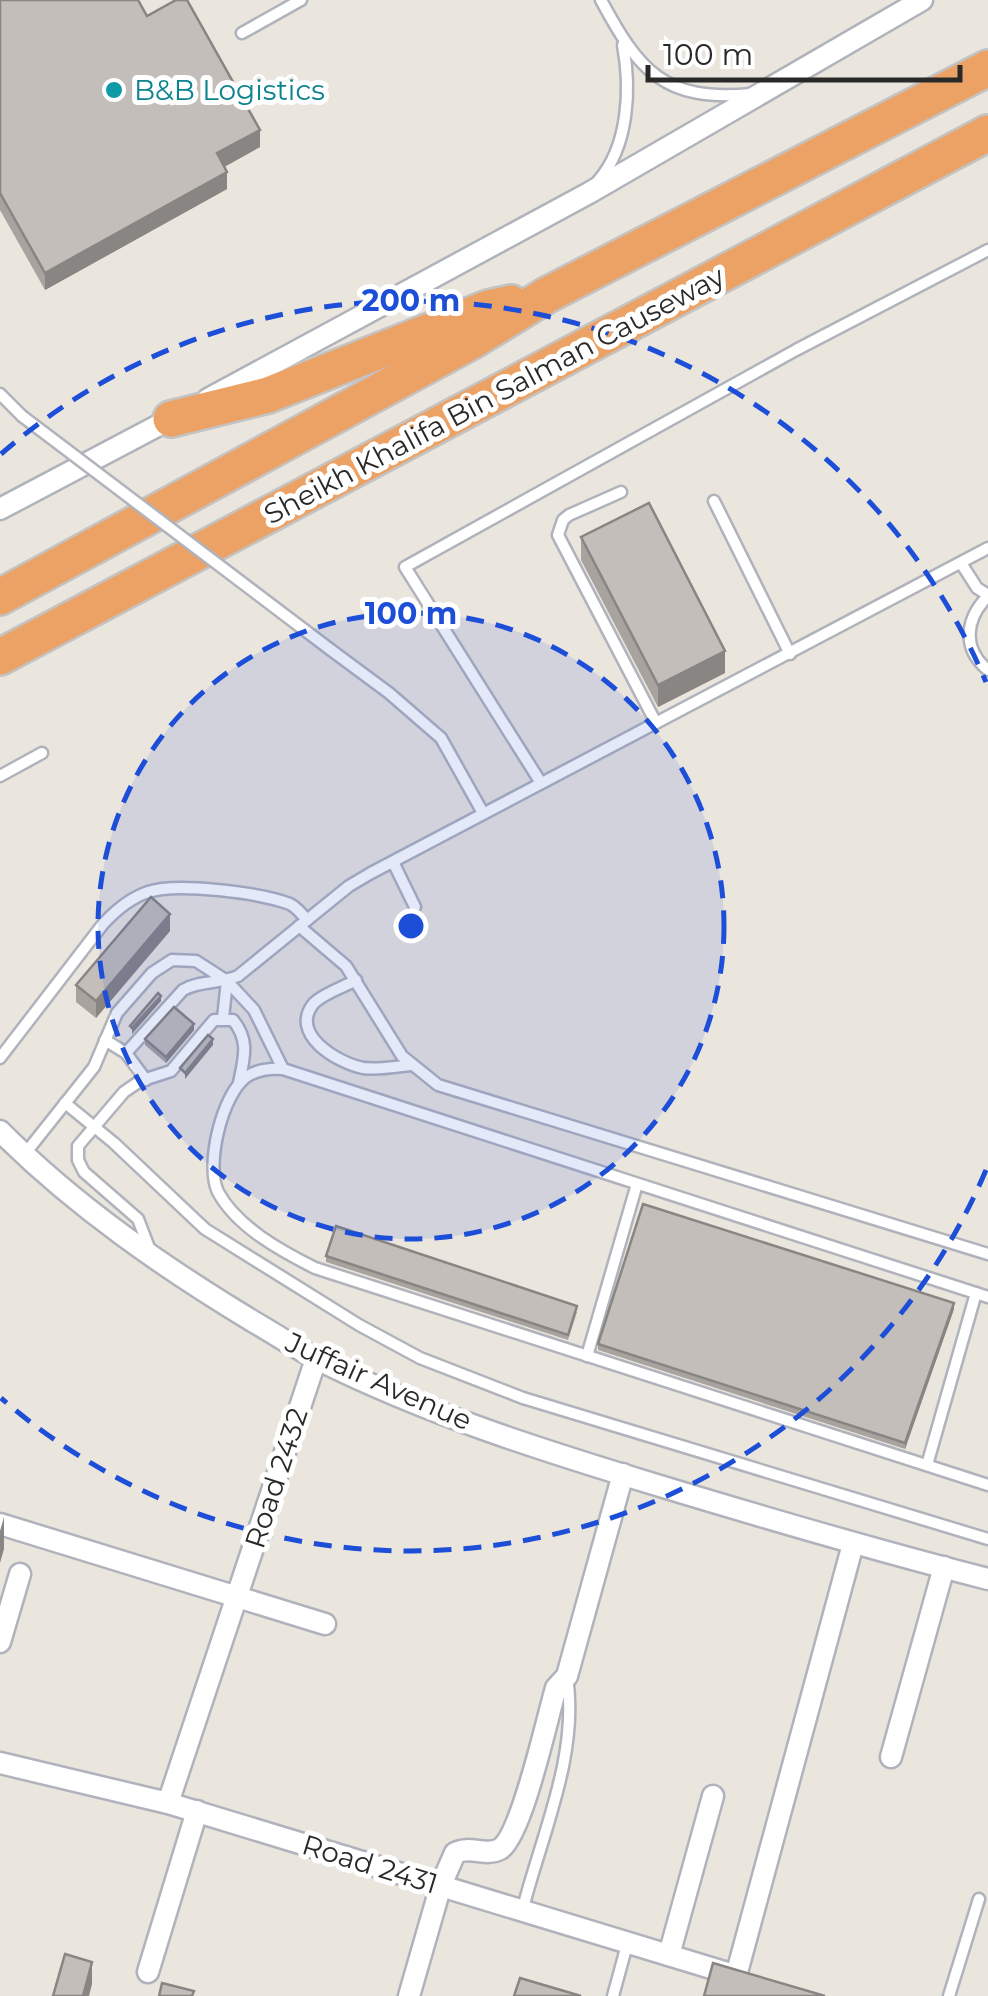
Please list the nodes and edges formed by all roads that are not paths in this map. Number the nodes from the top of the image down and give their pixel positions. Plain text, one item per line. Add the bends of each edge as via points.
1 (301, 0) edge
2 (601, 0) edge
3 (922, 0) edge
4 (242, 32) dead end
5 (622, 39) junction
6 (988, 68) edge
7 (763, 92) junction
8 (988, 132) edge
9 (588, 193) junction
10 (988, 250) edge
11 (546, 295) junction
12 (0, 394) edge
13 (171, 419) junction
14 (621, 492) dead end
15 (714, 501) dead end
16 (0, 510) edge
17 (988, 548) edge
18 (961, 563) junction
19 (0, 596) edge
20 (988, 596) edge
21 (790, 654) junction
22 (0, 656) edge
23 (988, 670) edge
24 (656, 723) junction
25 (42, 754) dead end
26 (0, 776) edge
27 (541, 783) junction
28 (483, 813) junction
29 (393, 862) junction
30 (415, 907) dead end
31 (303, 923) junction
32 (228, 980) junction
33 (356, 980) junction
34 (223, 1018) junction
35 (105, 1040) junction
36 (126, 1054) junction
37 (0, 1058) edge
38 (410, 1066) junction
39 (283, 1069) junction
40 (146, 1080) junction
41 (239, 1084) junction
42 (65, 1102) junction
43 (94, 1126) junction
44 (0, 1131) edge
45 (24, 1154) junction
46 (637, 1184) junction
47 (151, 1254) junction
48 (988, 1254) edge
49 (976, 1293) junction
50 (988, 1297) edge
51 (587, 1356) junction
52 (316, 1359) junction
53 (927, 1466) junction
54 (623, 1474) junction
55 (988, 1485) edge
56 (0, 1524) edge
57 (988, 1538) edge
58 (853, 1544) junction
59 (944, 1568) junction
60 (20, 1574) dead end
61 (988, 1579) edge
62 (237, 1598) junction
63 (325, 1624) dead end
64 (0, 1642) edge
65 (567, 1676) junction
66 (891, 1757) dead end
67 (0, 1763) edge
68 (713, 1796) dead end
69 (168, 1802) junction
70 (197, 1811) junction
71 (440, 1886) junction
72 (979, 1898) dead end
73 (523, 1908) junction
74 (628, 1941) junction
75 (669, 1954) junction
76 (148, 1972) dead end
77 (409, 1996) edge
78 (613, 1996) edge
79 (949, 1996) edge

1 - 4 lane
2 - 5 lane
3 - 7 street
5 - 7 lane via 664,82 720,97
5 - 9 lane via 625,117 606,173
6 - 11 highway, Sheikh Khalifa Bin Salman Causeway
7 - 9 street
8 - 22 highway, Sheikh Khalifa Bin Salman Causeway
9 - 13 street
10 - 27 lane via 405,566
11 - 13 highway via 488,308 268,394
11 - 19 highway, Sheikh Khalifa Bin Salman Causeway via 472,342
12 - 28 lane, bridge via 404,705 441,738
13 - 16 street
14 - 24 lane via 562,520 558,534
15 - 21 lane
17 - 18 lane
18 - 20 lane
18 - 21 lane
20 - 23 lane via 976,608 969,640
21 - 24 lane
24 - 27 lane
25 - 26 lane
27 - 28 lane
28 - 29 lane
29 - 30 lane
29 - 31 lane
31 - 32 lane
31 - 33 lane
31 - 37 lane via 293,905 203,888 148,892 103,924
32 - 34 lane
32 - 35 lane via 184,958 161,965 117,1013
32 - 36 lane via 183,990
32 - 39 lane via 254,1010
33 - 38 lane
33 - 38 lane via 314,1004 308,1015 314,1040 352,1065
34 - 40 lane, Juffair Avenue via 207,1026 171,1070
34 - 41 lane via 233,1020 244,1038
35 - 36 lane
35 - 42 lane
36 - 40 lane
38 - 48 lane via 454,1092
39 - 41 lane via 259,1070
39 - 46 lane
40 - 43 lane, Juffair Avenue via 124,1092
41 - 51 lane via 217,1136 214,1177 225,1202 257,1233 336,1276
42 - 43 lane
42 - 45 lane
43 - 47 lane, Juffair Avenue via 78,1146 78,1160 138,1220
43 - 57 lane via 205,1229 420,1358 523,1398
44 - 45 street, Juffair Avenue
45 - 47 street, Juffair Avenue
46 - 49 lane
46 - 51 lane
47 - 52 street, Juffair Avenue
49 - 50 lane
49 - 53 lane
51 - 53 lane
52 - 54 street, Juffair Avenue via 440,1412
52 - 62 street, Road 2432
53 - 55 lane
54 - 58 street, Juffair Avenue
54 - 65 street
56 - 62 street
58 - 59 street, Juffair Avenue
58 - 75 street, Road 2431 via 744,1978
59 - 61 street, Juffair Avenue
59 - 66 street
60 - 64 street
62 - 63 street
62 - 69 street, Road 2432
65 - 71 street via 556,1688 505,1844 492,1852 455,1853
65 - 73 lane via 572,1706 565,1757
67 - 69 street, Road 2431
68 - 75 street
69 - 70 street, Road 2431
70 - 71 street, Road 2431
70 - 76 street
71 - 73 street, Road 2431
71 - 77 street
72 - 79 lane
73 - 74 street, Road 2431
74 - 75 street, Road 2431
74 - 78 lane

